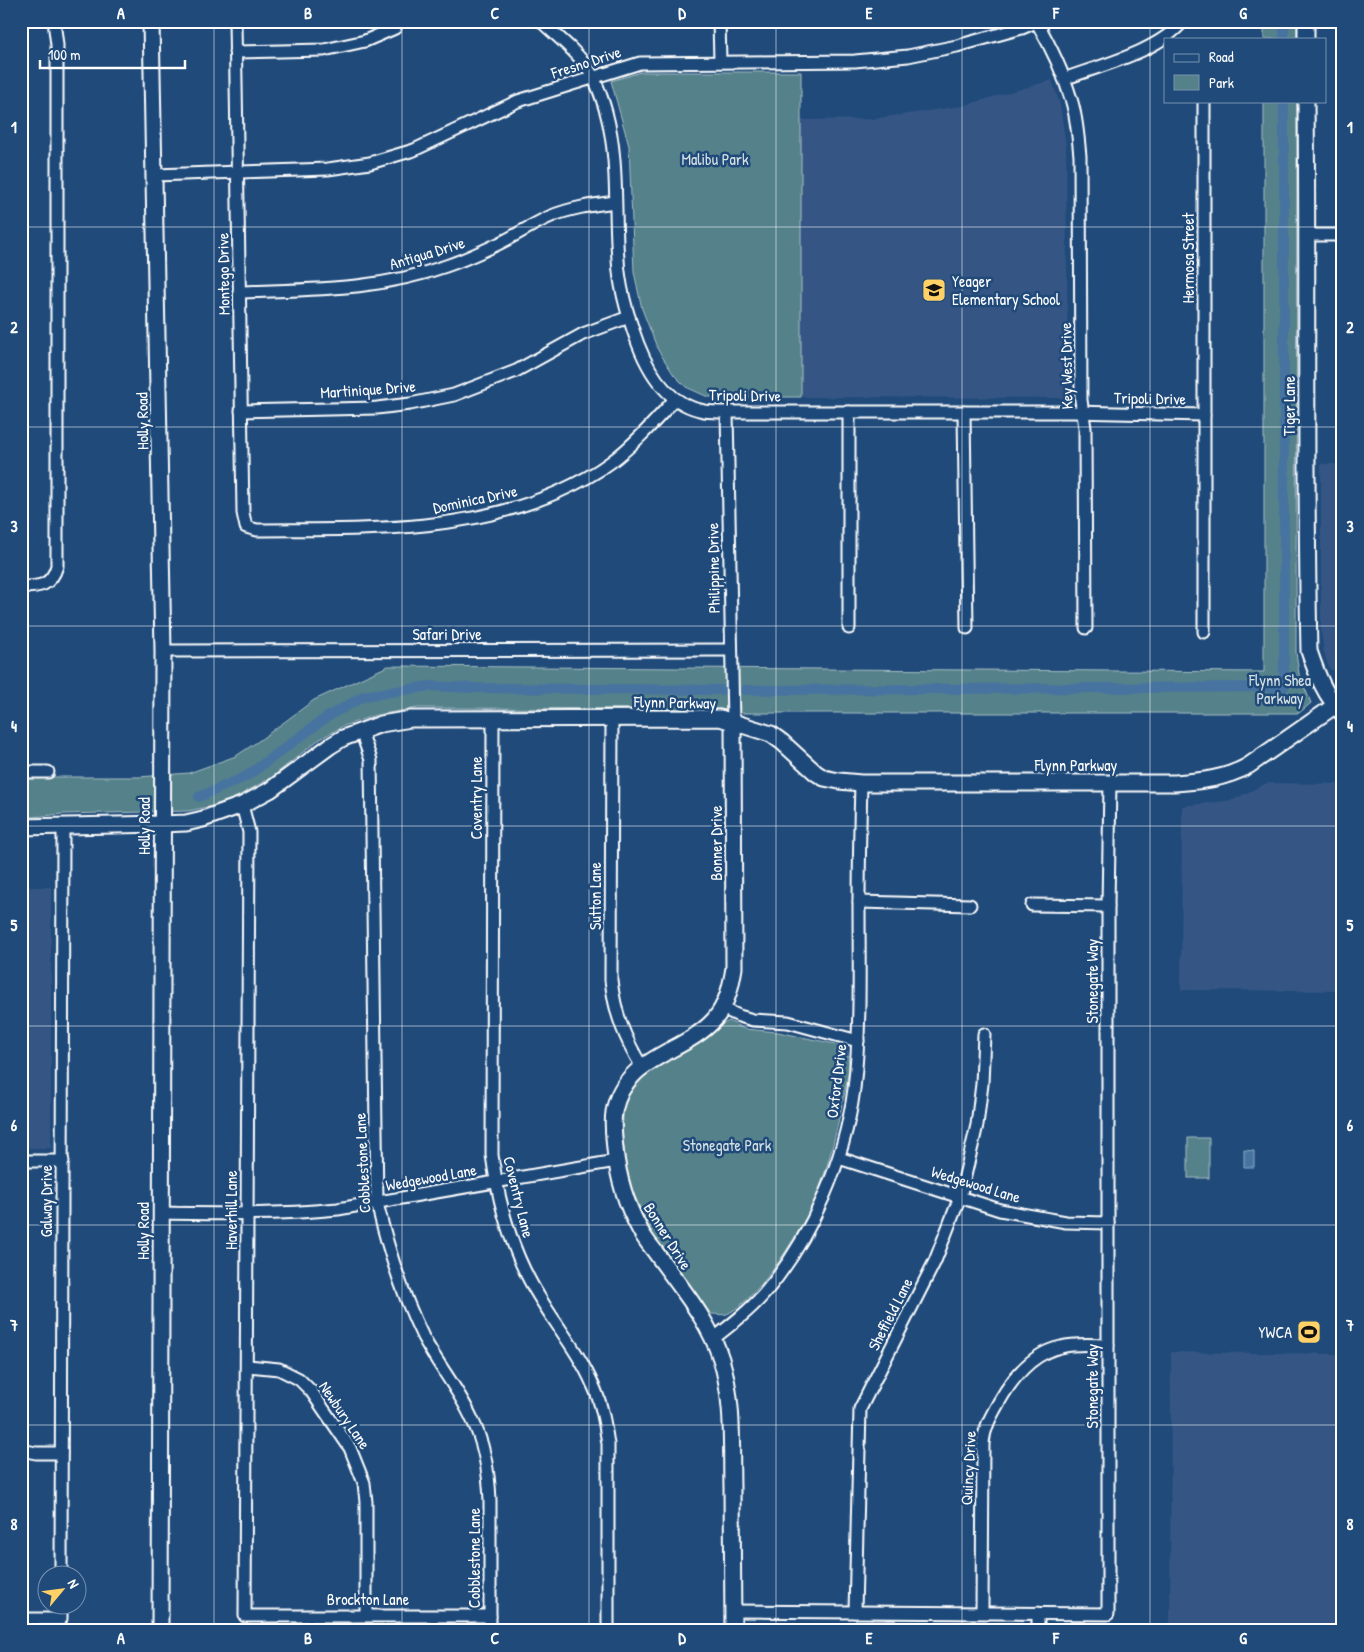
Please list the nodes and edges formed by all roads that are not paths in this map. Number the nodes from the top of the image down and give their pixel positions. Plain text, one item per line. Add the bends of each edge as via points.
1 (54, 21) edge
2 (151, 21) edge
3 (235, 21) edge
4 (392, 21) edge
5 (541, 21) edge
6 (720, 21) edge
7 (1036, 21) edge
8 (1306, 21) edge
9 (1180, 25) edge
10 (1165, 38) edge
11 (1184, 38) edge
12 (1306, 38) edge
13 (1164, 39) edge
14 (235, 52) junction
15 (720, 61) junction
16 (593, 76) junction
17 (1064, 79) junction
18 (1204, 102) edge
19 (1306, 102) edge
20 (237, 172) junction
21 (155, 175) junction
22 (615, 202) junction
23 (1308, 235) junction
24 (1343, 235) edge
25 (239, 292) junction
26 (629, 318) junction
27 (675, 398) junction
28 (241, 411) junction
29 (727, 412) junction
30 (849, 412) junction
31 (964, 412) junction
32 (1083, 413) junction
33 (1204, 415) junction
34 (246, 527) joint
35 (21, 587) edge
36 (849, 628) dead end
37 (967, 628) dead end
38 (1086, 628) dead end
39 (1204, 632) dead end
40 (731, 650) junction
41 (163, 651) junction
42 (1340, 706) edge
43 (493, 718) junction
44 (612, 718) junction
45 (733, 723) junction
46 (361, 731) junction
47 (21, 772) edge
48 (48, 772) dead end
49 (861, 783) junction
50 (1110, 783) junction
51 (242, 805) junction
52 (162, 824) junction
53 (21, 827) edge
54 (63, 827) junction
55 (859, 902) junction
56 (970, 905) dead end
57 (1032, 905) dead end
58 (1108, 906) junction
59 (722, 1008) junction
60 (984, 1034) dead end
61 (858, 1041) junction
62 (642, 1067) junction
63 (839, 1158) junction
64 (21, 1161) edge
65 (63, 1161) junction
66 (616, 1161) junction
67 (496, 1182) junction
68 (960, 1197) junction
69 (377, 1203) junction
70 (161, 1213) junction
71 (247, 1214) junction
72 (1108, 1223) junction
73 (713, 1339) junction
74 (1108, 1346) junction
75 (248, 1366) junction
76 (21, 1450) edge
77 (61, 1453) junction
78 (61, 1564) edge
79 (733, 1611) junction
80 (855, 1612) junction
81 (982, 1612) junction
82 (1038, 1613) junction
83 (61, 1614) edge
84 (366, 1615) junction
85 (245, 1616) joint
86 (490, 1616) junction
87 (21, 1619) edge
88 (160, 1631) edge
89 (490, 1631) edge
90 (608, 1631) edge
91 (732, 1631) edge
92 (1038, 1631) edge

1 - 35 street via 57,45 57,566 49,581 42,586
2 - 21 street, Holly Road
3 - 14 street, Montego Drive
4 - 14 street via 395,28 365,41 324,50
5 - 16 street, Tripoli Drive via 582,60
6 - 15 street
7 - 15 street, Fresno Drive via 957,46 908,56 802,63
7 - 17 street, Key West Drive
8 - 12 street
9 - 10 street
9 - 11 street
13 - 17 street
14 - 20 street, Montego Drive
15 - 16 street, Fresno Drive via 640,63
16 - 20 street, Fresno Drive via 518,101 414,150 370,163 328,169
16 - 22 street, Tripoli Drive via 611,130
17 - 32 street, Key West Drive via 1075,116 1080,156
18 - 33 street, Hermosa Street
19 - 23 street, Tiger Lane
20 - 21 street, Fresno Drive
20 - 25 street, Montego Drive
21 - 41 street, Holly Road
22 - 25 street, Antigua Drive via 566,211 474,255 399,280 348,288
22 - 26 street, Tripoli Drive via 618,261
23 - 24 street
23 - 42 street, Tiger Lane via 1306,474 1309,651 1318,679
25 - 28 street, Montego Drive
26 - 27 street, Tripoli Drive via 653,376
26 - 28 street, Martinique Drive via 583,334 516,371 454,395 377,408
27 - 29 street, Tripoli Drive via 693,408
27 - 34 street, Dominica Drive via 647,430 610,464 565,489 509,511 416,527 257,530
28 - 34 street, Montego Drive
29 - 30 street, Tripoli Drive
29 - 40 street, Philippine Drive
30 - 31 street, Tripoli Drive
30 - 36 street
31 - 32 street, Tripoli Drive
31 - 37 street
32 - 33 street, Tripoli Drive
32 - 38 street, Key West Drive
33 - 39 street, Hermosa Street
40 - 41 street, Safari Drive
40 - 45 street, Philippine Drive
41 - 52 street, Holly Road
42 - 50 street, Flynn Parkway via 1233,774 1207,781
43 - 44 street, Flynn Parkway
43 - 46 street, Flynn Parkway via 411,719
43 - 67 street, Coventry Lane via 491,1113
44 - 45 street, Flynn Parkway via 720,718
44 - 62 street, Sutton Lane via 611,980 619,1023
45 - 49 street, Flynn Parkway via 771,734 824,778
45 - 59 street, Bonner Drive via 734,968
46 - 51 street, Flynn Parkway via 330,746 270,790
46 - 69 street, Cobblestone Lane via 372,760
47 - 48 street
49 - 50 street, Flynn Parkway
49 - 55 street, Oxford Drive
50 - 58 street, Stonegate Way
51 - 52 street, Flynn Parkway via 203,819
51 - 71 street, Haverhill Lane via 249,832
52 - 54 street, Flynn Parkway
52 - 70 street, Holly Road
53 - 54 street, Flynn Parkway
54 - 65 street, Galway Drive
55 - 56 street
55 - 61 street, Oxford Drive
57 - 58 street
58 - 72 street, Stonegate Way
59 - 61 street via 753,1020 788,1022
59 - 62 street, Bonner Drive via 714,1020 698,1033
60 - 68 street, Sheffield Lane via 977,1125
61 - 63 street, Oxford Drive via 854,1090
62 - 66 street, Bonner Drive via 629,1078 614,1111
63 - 68 street, Wedgewood Lane
63 - 73 street, Oxford Drive via 803,1239 765,1293
64 - 65 street
65 - 77 street, Galway Drive
66 - 67 street, Wedgewood Lane
66 - 73 street, Bonner Drive via 639,1230
67 - 69 street, Wedgewood Lane
67 - 90 street, Coventry Lane via 504,1219 529,1280 584,1366 605,1421 608,1444
68 - 72 street, Wedgewood Lane via 1034,1217
68 - 80 street, Sheffield Lane via 935,1261 860,1409
69 - 71 street, Wedgewood Lane via 307,1212
69 - 86 street, Cobblestone Lane via 391,1257 411,1310 472,1419 486,1459 490,1501
70 - 71 street, Wedgewood Lane
70 - 88 street, Holly Road
71 - 75 street, Haverhill Lane
72 - 74 street, Stonegate Way
73 - 79 street, Bonner Drive via 731,1406
74 - 81 street, Quincy Drive via 1061,1347 1044,1353 1011,1381 988,1421 982,1444
74 - 82 street, Stonegate Way via 1108,1614
75 - 84 street, Newbury Lane via 279,1369 299,1379 311,1391 350,1448 364,1482 366,1502
75 - 85 street, Haverhill Lane
76 - 77 street
77 - 78 street, Galway Drive
79 - 80 street, Stonegate Way
79 - 91 street, Bonner Drive
80 - 81 street, Stonegate Way
81 - 82 street, Stonegate Way
82 - 92 street
83 - 87 street via 61,1619
84 - 85 street, Brockton Lane
84 - 86 street, Brockton Lane
86 - 89 street, Cobblestone Lane

